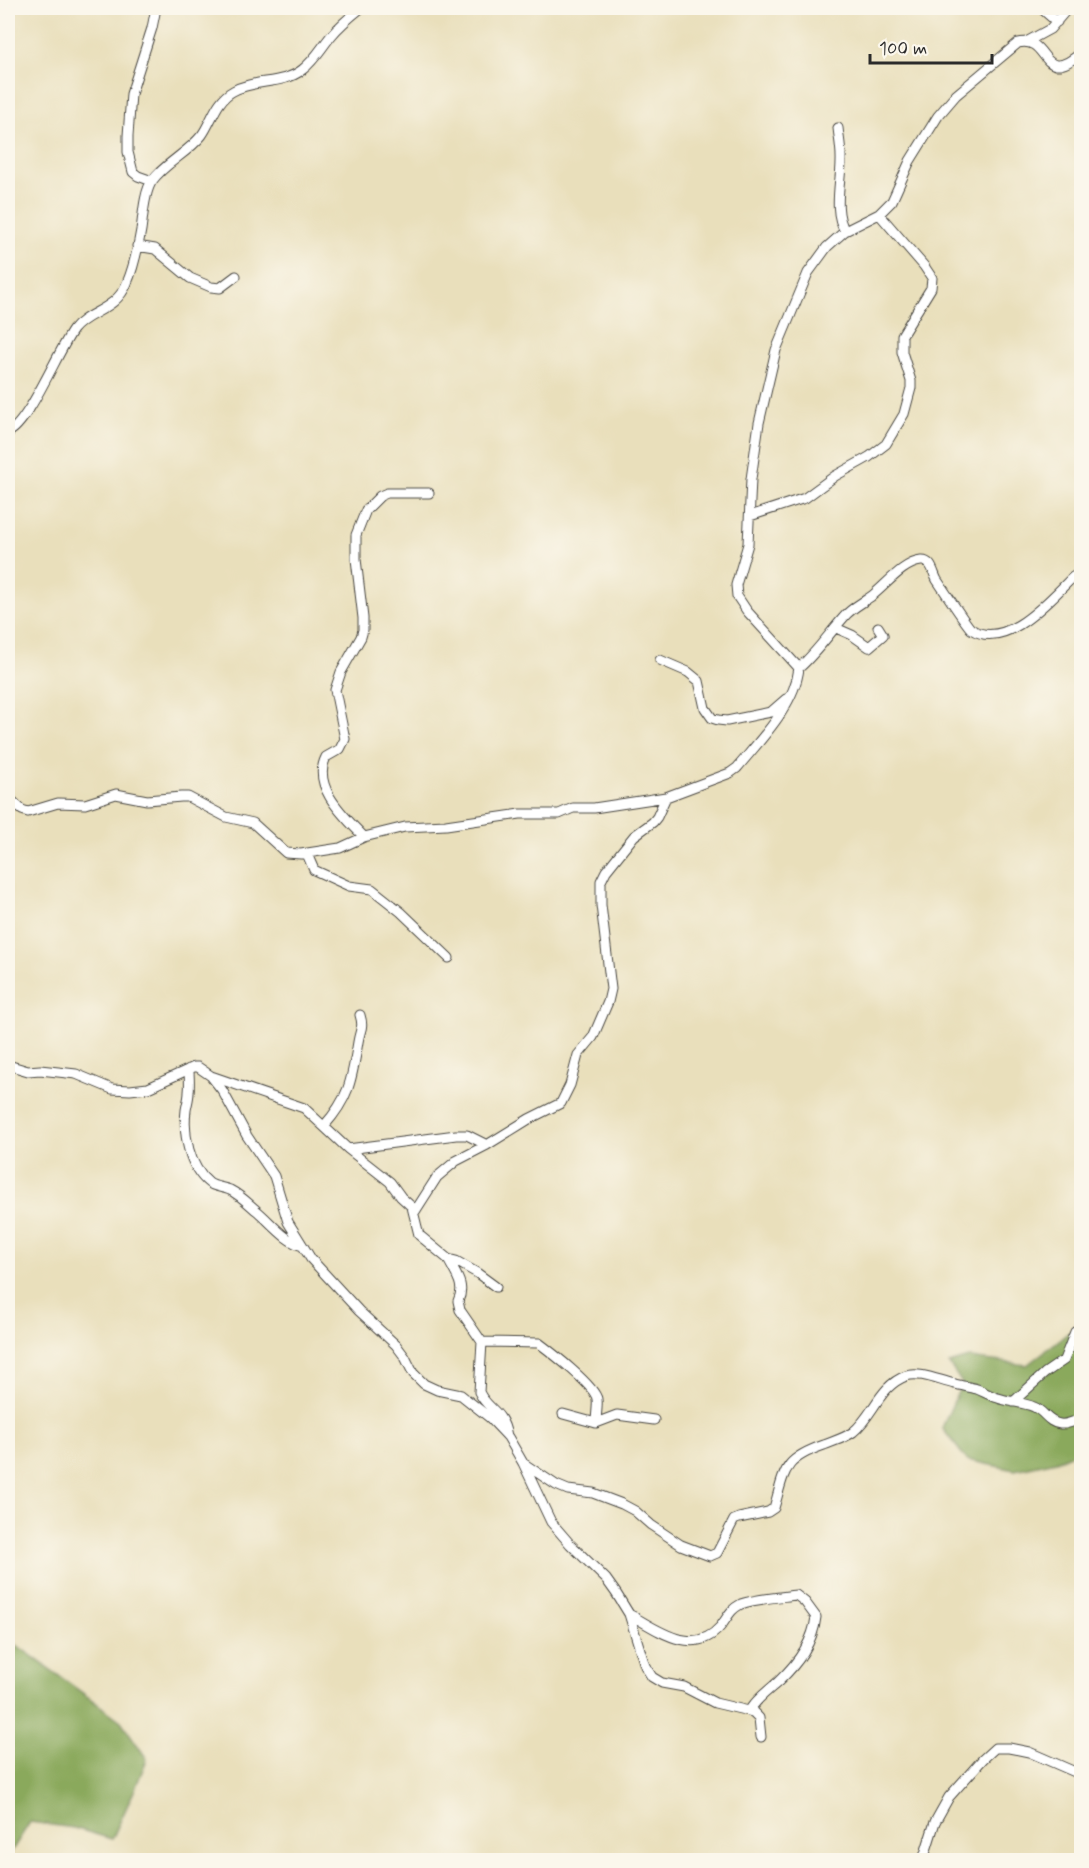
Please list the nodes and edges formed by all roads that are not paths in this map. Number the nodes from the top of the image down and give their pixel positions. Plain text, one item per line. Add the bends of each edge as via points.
1 (156, 8) edge
2 (361, 8) edge
3 (1041, 8) edge
4 (1068, 8) edge
5 (1057, 22) junction
6 (1028, 41) junction
7 (1082, 52) edge
8 (838, 128) dead end
9 (152, 181) junction
10 (879, 214) junction
11 (845, 231) junction
12 (138, 246) junction
13 (236, 276) dead end
14 (8, 432) edge
15 (429, 493) dead end
16 (750, 516) junction
17 (1082, 572) edge
18 (878, 627) dead end
19 (836, 628) junction
20 (660, 660) dead end
21 (799, 669) junction
22 (794, 691) junction
23 (8, 797) edge
24 (666, 797) junction
25 (364, 837) junction
26 (307, 854) junction
27 (448, 958) dead end
28 (360, 1015) dead end
29 (8, 1065) edge
30 (189, 1069) junction
31 (211, 1076) junction
32 (324, 1126) junction
33 (487, 1145) junction
34 (348, 1149) junction
35 (414, 1213) junction
36 (303, 1246) junction
37 (448, 1259) junction
38 (495, 1287) dead end
39 (1082, 1326) edge
40 (482, 1342) junction
41 (1013, 1402) junction
42 (563, 1414) dead end
43 (1082, 1418) edge
44 (654, 1420) dead end
45 (596, 1423) junction
46 (507, 1437) junction
47 (523, 1462) junction
48 (629, 1614) junction
49 (749, 1711) junction
50 (761, 1737) dead end
51 (1082, 1776) edge
52 (923, 1860) edge

1 - 9 street via 131,94 128,136 133,172
2 - 9 street via 293,76 243,86 226,95 201,136
3 - 5 street
4 - 5 street
5 - 6 street
6 - 7 street via 1058,67
6 - 10 street via 1018,43 982,72 938,116 910,161 892,201
8 - 11 street via 839,204
9 - 12 street
10 - 11 street
10 - 16 street via 932,278 931,288 902,335 902,352 911,381 904,414 886,444 869,457 805,498
11 - 16 street via 808,273 776,350 759,423
12 - 13 street via 159,252 182,272 212,287 220,288
12 - 14 street via 122,293 75,328 16,428
15 - 25 street via 380,496 366,510 356,535 363,630 335,690 345,739 340,749 326,757 322,769 334,804
16 - 21 street via 737,596
17 - 19 street via 1020,625 990,634 966,625 930,565 920,561 845,615
18 - 19 street via 883,635 869,647
19 - 21 street
20 - 22 street via 699,681 705,708 718,720 771,712
21 - 22 street
22 - 24 street via 737,768 723,777
23 - 26 street via 28,812 58,803 85,804 116,794 147,800 188,797 226,817 253,823 286,853
24 - 25 street via 573,808 559,814 520,814 405,827
24 - 33 street via 653,822 634,836 603,876 601,905 611,989 593,1037 578,1055 567,1093 557,1106
25 - 26 street via 340,848
26 - 27 street via 314,870 349,886 372,890
28 - 32 street via 362,1028 351,1081 345,1097
29 - 30 street via 28,1071 76,1074 112,1089 130,1090 148,1088
30 - 31 street via 198,1066
30 - 36 street via 187,1140 198,1172 210,1184 236,1194 295,1245
31 - 32 street via 296,1104
31 - 36 street via 274,1176 288,1222
32 - 34 street
33 - 34 street via 456,1135
33 - 35 street via 456,1161 437,1177
34 - 35 street via 384,1176
35 - 37 street via 419,1235
36 - 46 street via 359,1311 396,1345 424,1384 461,1395
37 - 38 street
37 - 40 street via 462,1286 460,1310
39 - 41 street via 1075,1332 1064,1360
40 - 45 street via 539,1343 595,1392
40 - 46 street via 479,1392 497,1411
41 - 43 street via 1034,1407 1058,1424
41 - 47 street via 921,1375 898,1380 882,1393 871,1413 852,1432 795,1458 782,1477 774,1508 735,1520 717,1553 710,1556 681,1545 622,1504 556,1485
42 - 45 street
44 - 45 street via 617,1415
46 - 47 street
47 - 48 street via 551,1522 606,1579
48 - 49 street via 652,1677 715,1703
48 - 49 street via 685,1642 703,1640 743,1603 796,1595 805,1602 816,1617 814,1633 803,1655 755,1700
49 - 50 street via 759,1718
51 - 52 street via 1029,1752 995,1748 949,1797 935,1822

